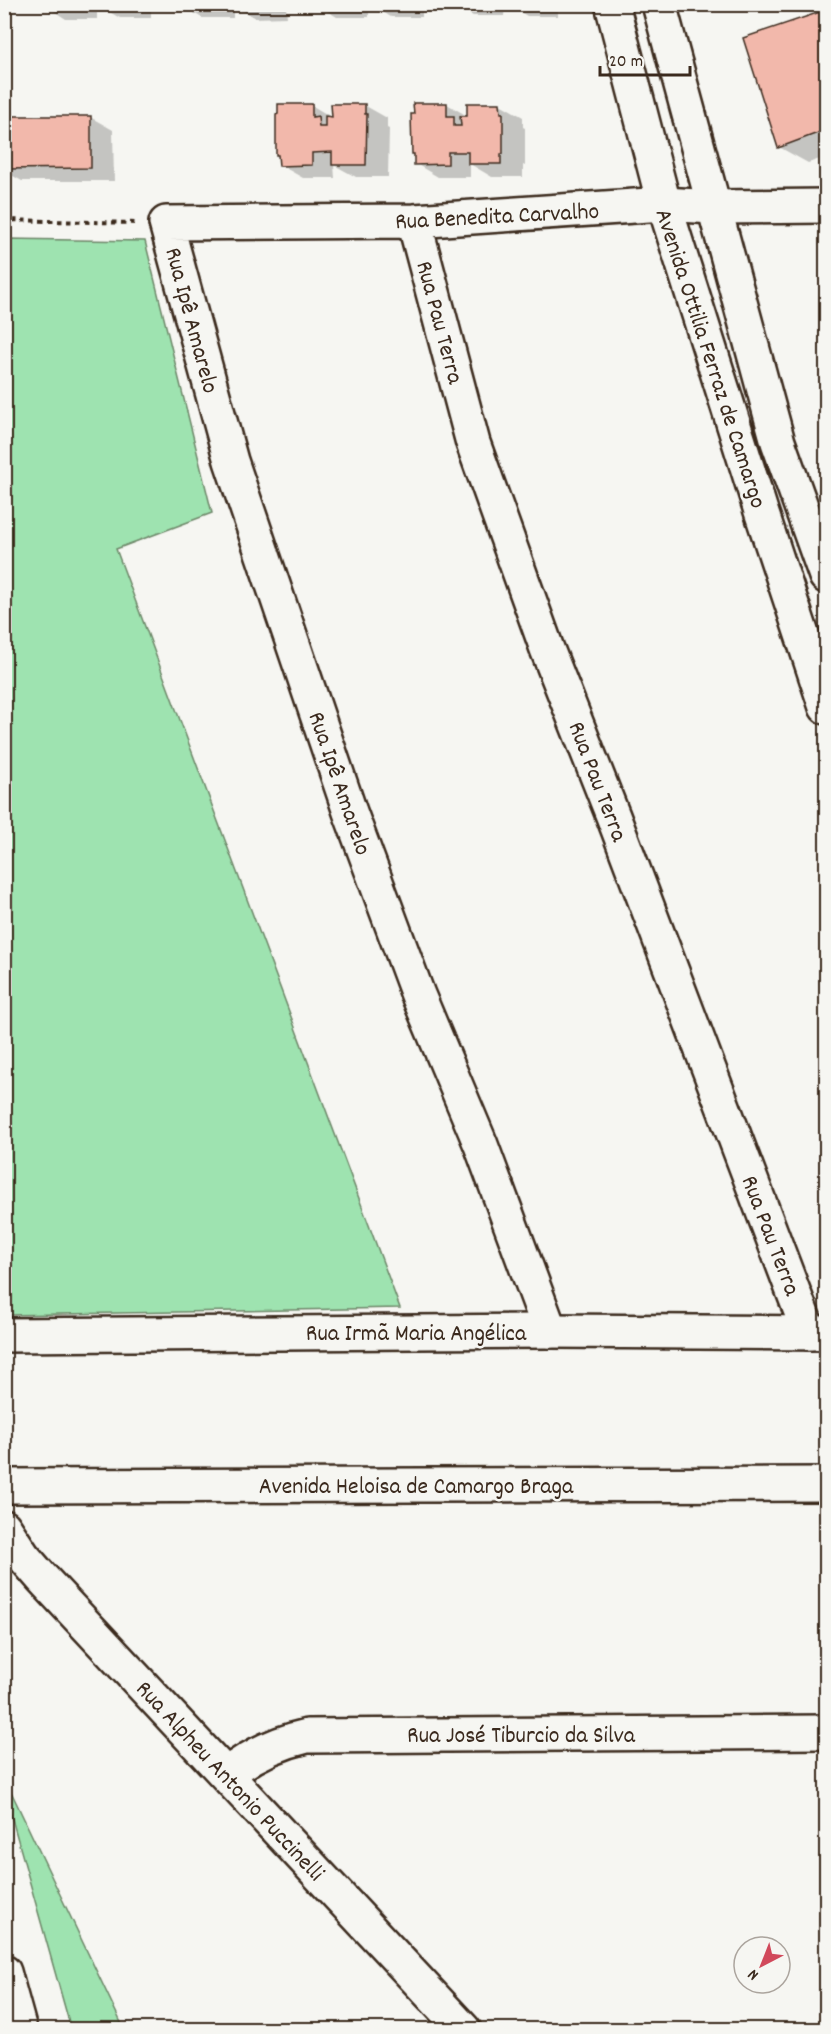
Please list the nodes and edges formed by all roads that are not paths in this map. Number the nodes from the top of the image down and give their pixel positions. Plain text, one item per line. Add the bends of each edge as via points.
1 (612, 4) edge
2 (659, 4) edge
3 (664, 204) junction
4 (826, 206) edge
5 (713, 207) junction
6 (414, 221) junction
7 (166, 223) joint
8 (826, 576) edge
9 (826, 707) edge
10 (550, 1330) junction
11 (818, 1333) edge
12 (4, 1335) edge
13 (826, 1484) edge
14 (4, 1486) edge
15 (4, 1527) edge
16 (826, 1732) edge
17 (226, 1775) junction
18 (4, 1972) edge
19 (20, 2030) edge
20 (464, 2030) edge

1 - 3 street, Avenida Ottilia Ferraz de Camargo
2 - 5 street, Avenida Ottilia Ferraz de Camargo
3 - 5 street, Rua Benedita Carvalho
3 - 6 street, Rua Benedita Carvalho
3 - 9 street, Avenida Ottilia Ferraz de Camargo
4 - 5 street, Rua Benedita Carvalho
5 - 8 street, Avenida Ottilia Ferraz de Camargo via 778,442
6 - 7 street, Rua Benedita Carvalho
6 - 11 street, Rua Pau Terra via 473,443 547,649
7 - 10 street, Rua Ipê Amarelo via 231,461 331,756 418,995 481,1144
10 - 11 street, Rua Irmã Maria Angélica
10 - 12 street, Rua Irmã Maria Angélica
13 - 14 street, Avenida Heloisa de Camargo Braga
15 - 17 street, Rua Alpheu Antonio Puccinelli via 42,1578
16 - 17 street, Rua José Tiburcio da Silva via 307,1736 271,1746
17 - 20 street, Rua Alpheu Antonio Puccinelli
18 - 19 street

